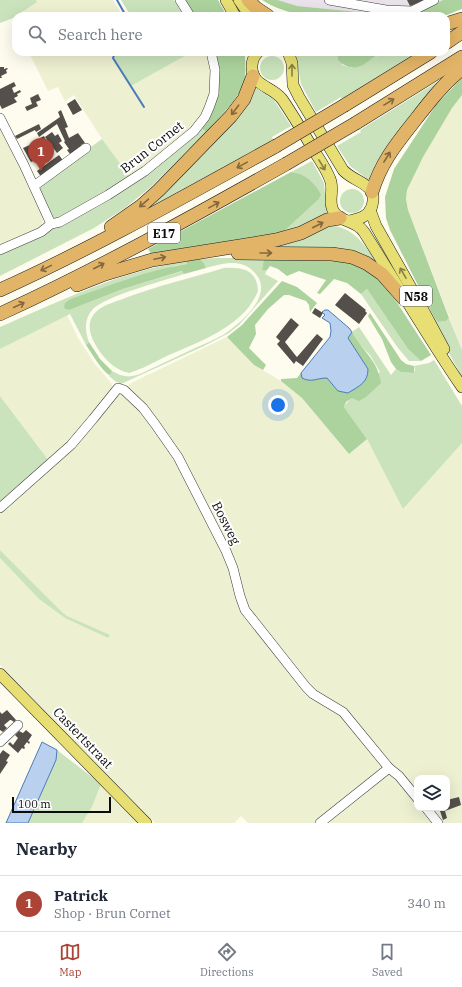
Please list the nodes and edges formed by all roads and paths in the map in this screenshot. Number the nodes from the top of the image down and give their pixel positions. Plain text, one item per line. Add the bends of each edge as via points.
1 (180, 0) edge
2 (226, 0) edge
3 (240, 0) edge
4 (248, 0) edge
5 (330, 0) edge
6 (434, 0) edge
7 (188, 12) edge
8 (233, 12) edge
9 (248, 12) edge
10 (262, 12) edge
11 (462, 18) edge
12 (450, 22) edge
13 (462, 32) edge
14 (450, 40) edge
15 (212, 56) edge
16 (255, 56) edge
17 (289, 56) edge
18 (425, 56) edge
19 (462, 57) edge
20 (462, 69) edge
21 (253, 76) junction
22 (0, 118) edge
23 (86, 148) dead end
24 (34, 186) junction
25 (372, 192) junction
26 (370, 210) junction
27 (345, 220) junction
28 (51, 224) junction
29 (94, 245) junction
30 (0, 250) edge
31 (199, 252) junction
32 (0, 290) edge
33 (39, 296) junction
34 (404, 299) junction
35 (0, 314) edge
36 (462, 381) edge
37 (462, 387) edge
38 (0, 508) edge
39 (0, 674) edge
40 (18, 725) dead end
41 (0, 742) edge
42 (389, 768) junction
43 (414, 794) edge
44 (428, 811) edge
45 (146, 823) edge
46 (320, 823) edge
47 (438, 823) edge

1 - 7 street
2 - 8 main road
3 - 9 main road
4 - 10 highway
5 - 6 street via 386,10 412,11
11 - 12 highway
13 - 14 highway
15 - 28 street, Brun Cornet via 215,76 212,100 205,117 194,131 128,182 80,212
16 - 21 main road via 252,64
25 -> 17 main road via 364,183 348,175 344,170 299,97 293,85
18 -> 29 highway, E17, bridge via 276,146
33 -> 19 highway, E17, bridge via 171,229 356,123
25 -> 20 highway via 383,164 397,142 431,100
21 -> 27 main road, N58 via 260,84 280,96 286,105 330,177 331,206 335,213
21 -> 29 highway via 244,98 226,122 159,190 130,215 102,233
22 - 24 street
23 - 24 street
24 - 28 street
25 - 26 main road, N58 via 373,203
26 - 27 main road via 363,217
36 -> 26 main road, N58 via 376,226
31 -> 27 highway via 285,238 327,220
27 - 34 main road, N58 via 360,226 398,285
28 - 30 street, Brun Cornet via 41,232
29 -> 32 highway, E17
33 -> 31 highway via 65,290 105,274 152,260
31 -> 34 highway via 344,255 360,260 377,270
35 -> 33 highway, E17
34 - 37 main road, N58
38 - 42 street, Bosweg via 71,445 118,388 124,390 143,408 178,457 226,551 243,603 251,617 306,687 342,712
39 - 45 main road, Castertstraat
40 - 41 street
42 - 43 street, Bosweg
42 - 46 street
44 - 47 street

